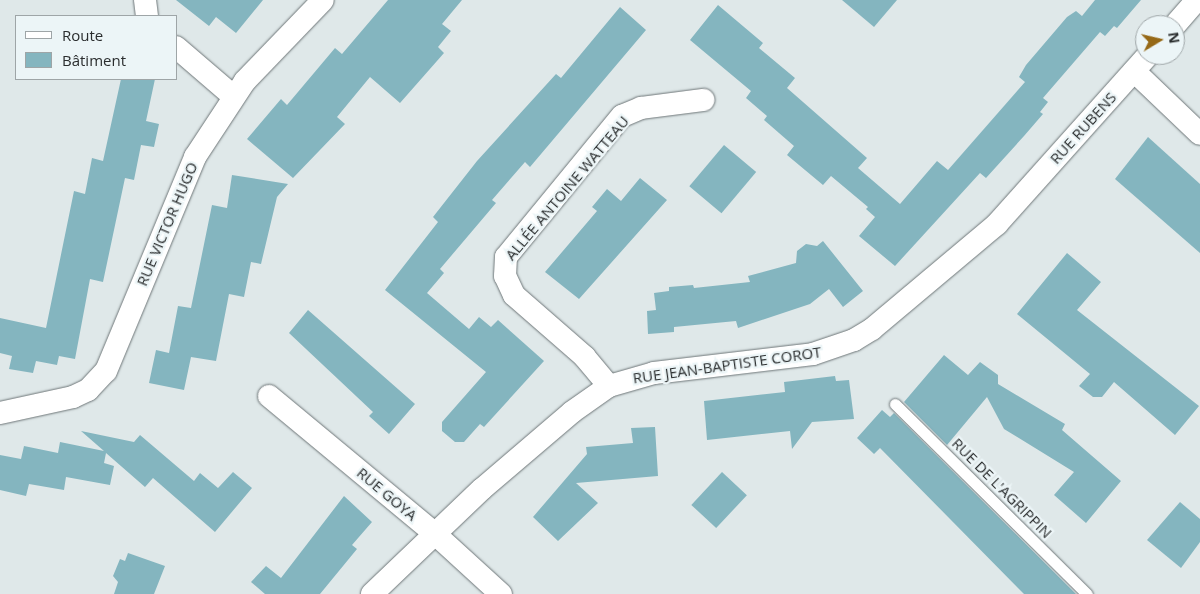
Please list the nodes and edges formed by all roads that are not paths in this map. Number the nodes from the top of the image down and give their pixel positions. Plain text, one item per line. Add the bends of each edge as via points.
1 (144, 0) edge
2 (323, 0) edge
3 (1197, 0) edge
4 (147, 15) edge
5 (1184, 15) edge
6 (178, 49) edge
7 (1139, 65) edge
8 (1143, 65) edge
9 (233, 96) junction
10 (703, 100) dead end
11 (1200, 134) edge
12 (1018, 202) joint
13 (609, 386) junction
14 (269, 396) dead end
15 (895, 404) dead end
16 (0, 414) edge
17 (433, 532) junction
18 (372, 594) edge
19 (501, 594) edge
20 (1087, 594) edge

1 - 4 street
2 - 9 street, RUE VICTOR HUGO
3 - 5 street
6 - 9 street
7 - 12 street, RUE RUBENS
8 - 11 street
9 - 16 street, RUE VICTOR HUGO via 195,157 106,371 88,390 73,397
10 - 13 street, ALLÉE ANTOINE WATTEAU via 641,108 622,116 506,257 504,276 514,295 585,357
12 - 13 street, RUE JEAN-BAPTISTE COROT via 934,279 854,340 813,354 654,373
13 - 17 street, RUE JEAN-BAPTISTE COROT via 572,412
14 - 17 street, RUE GOYA
15 - 20 lane, RUE DE L'AGRIPPIN
17 - 18 street, RUE JEAN-BAPTISTE COROT
17 - 19 street, RUE GOYA

